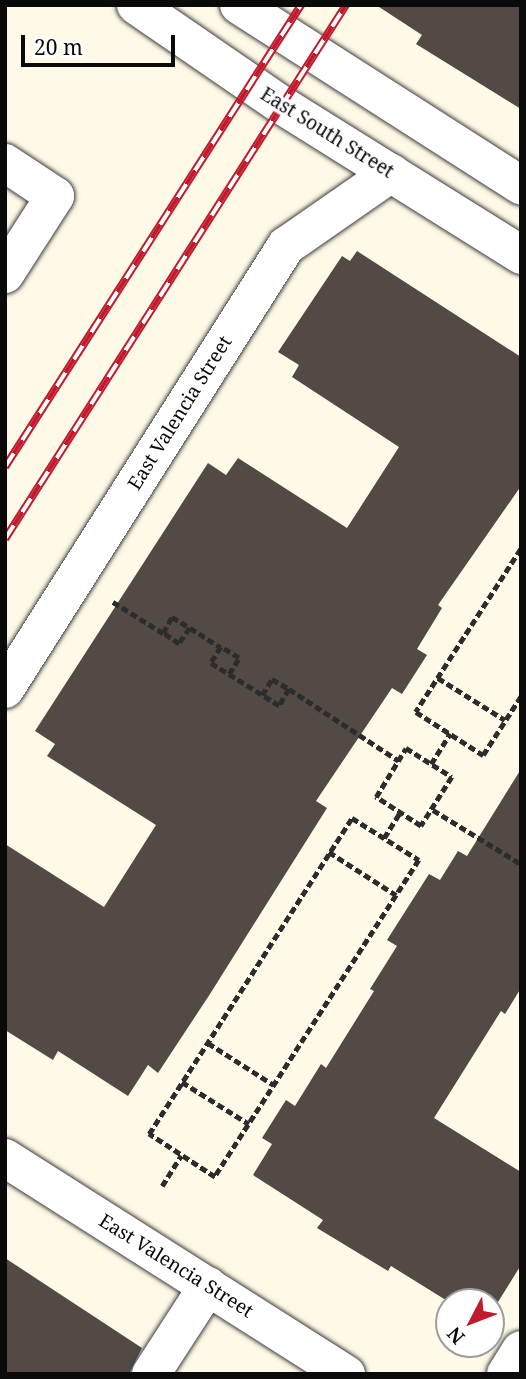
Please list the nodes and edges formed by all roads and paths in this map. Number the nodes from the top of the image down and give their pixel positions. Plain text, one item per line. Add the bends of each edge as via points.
1 (136, 5) edge
2 (239, 5) edge
3 (5, 163) edge
4 (391, 173) junction
5 (521, 185) edge
6 (521, 256) edge
7 (5, 274) edge
8 (521, 549) edge
9 (75, 579) junction
10 (190, 628) junction
11 (163, 633) junction
12 (221, 647) junction
13 (229, 674) junction
14 (439, 678) junction
15 (5, 689) edge
16 (289, 689) junction
17 (262, 695) junction
18 (521, 696) edge
19 (505, 720) junction
20 (450, 734) junction
21 (399, 761) junction
22 (431, 764) junction
23 (433, 810) dead end
24 (400, 813) junction
25 (384, 838) junction
26 (329, 852) junction
27 (521, 864) edge
28 (396, 895) junction
29 (208, 1043) junction
30 (182, 1082) junction
31 (274, 1085) junction
32 (249, 1125) junction
33 (181, 1155) junction
34 (5, 1158) edge
35 (162, 1186) dead end
36 (208, 1286) junction
37 (521, 1350) edge
38 (150, 1374) edge
39 (346, 1374) edge
40 (506, 1374) edge

1 - 4 street, East South Street
2 - 5 street
3 - 7 street via 55,196
4 - 6 street, East South Street
4 - 9 street, East Valencia Street via 286,246
8 - 14 path
9 - 11 path
9 - 15 street, East Valencia Street
10 - 11 path via 179,644
10 - 11 path via 172,617
10 - 12 path
12 - 13 path via 239,658
12 - 13 path via 211,663
13 - 17 path
14 - 19 path
14 - 20 path via 416,712
16 - 17 path via 272,679
16 - 17 path via 279,706
16 - 21 path
18 - 19 path
19 - 20 path via 483,755
20 - 22 path
21 - 22 path via 406,748
21 - 24 path via 376,797
22 - 24 path via 452,777 445,789 421,826
23 - 27 path
24 - 25 path
25 - 26 path via 352,818
25 - 28 path via 418,860
26 - 28 path
26 - 29 path
28 - 31 path
29 - 30 path
29 - 31 path
30 - 32 path
30 - 33 path via 149,1134
31 - 32 path
32 - 33 path via 215,1177
33 - 35 path
34 - 36 street, East Valencia Street
36 - 38 street
36 - 39 street, East Valencia Street
37 - 40 street

